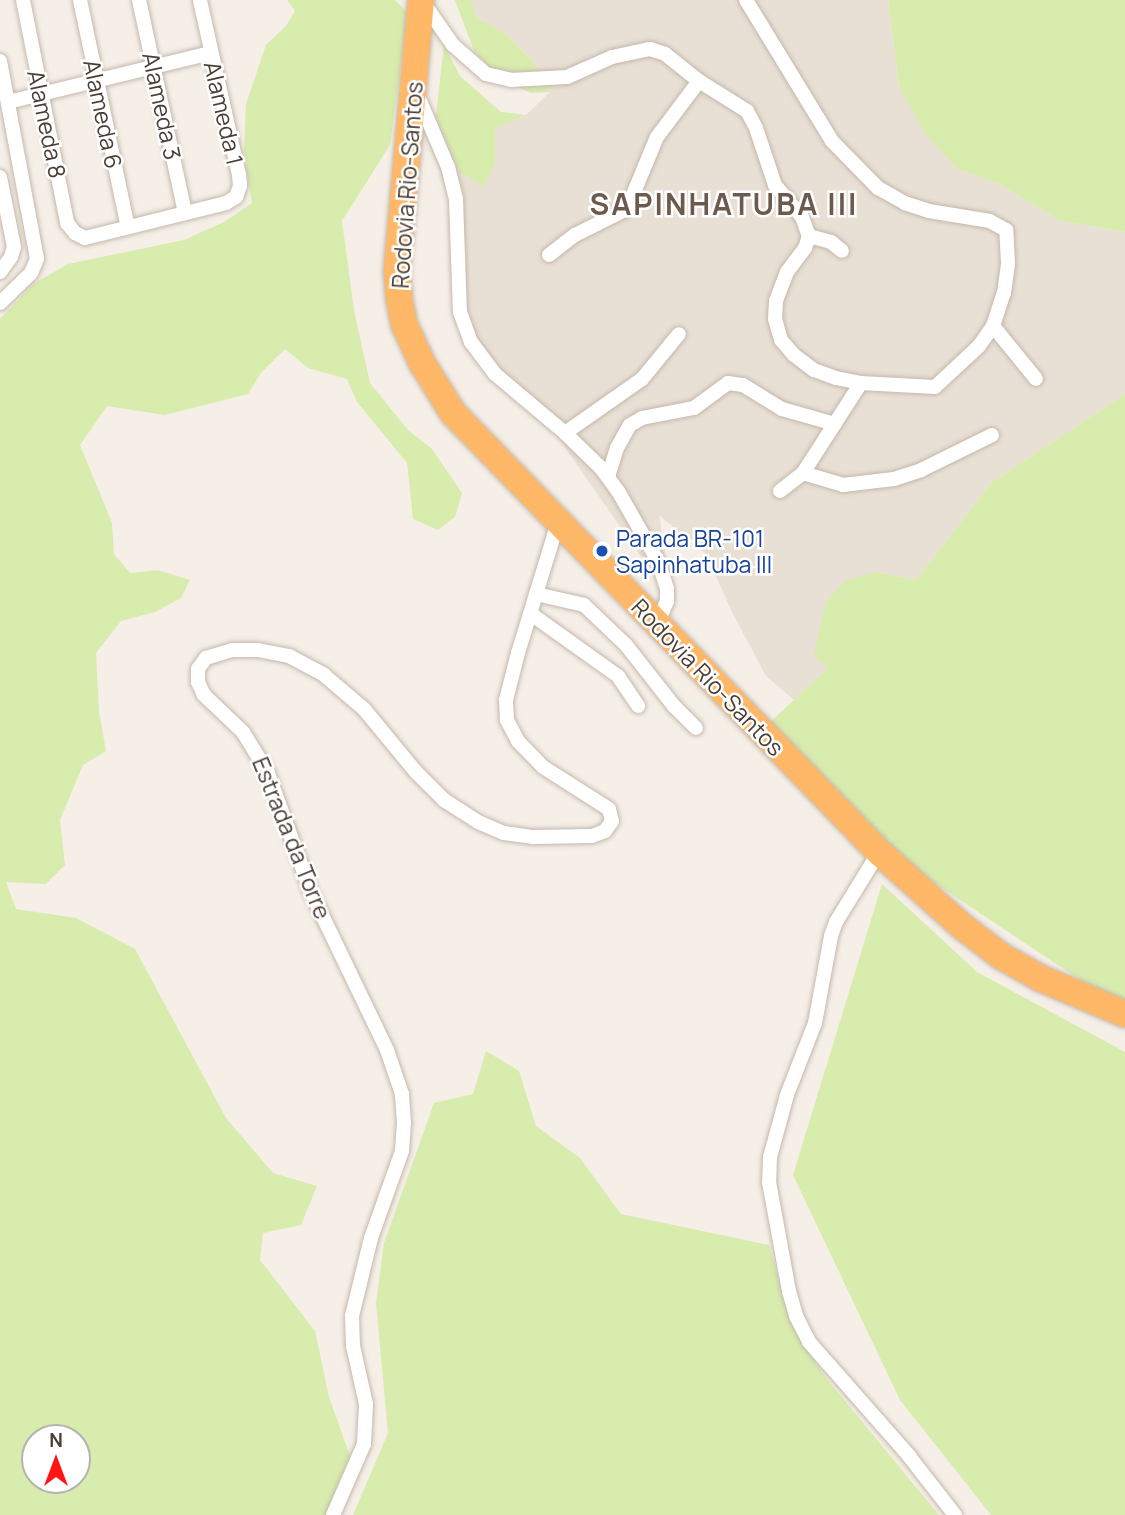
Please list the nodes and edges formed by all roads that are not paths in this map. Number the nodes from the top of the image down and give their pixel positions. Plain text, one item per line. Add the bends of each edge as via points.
1 (23, 0) edge
2 (80, 0) edge
3 (139, 0) edge
4 (200, 0) edge
5 (421, 0) edge
6 (746, 0) edge
7 (210, 53) junction
8 (0, 61) edge
9 (152, 66) junction
10 (95, 79) junction
11 (699, 81) junction
12 (413, 83) junction
13 (41, 93) junction
14 (5, 94) edge
15 (6, 123) edge
16 (0, 177) edge
17 (3, 209) edge
18 (185, 212) junction
19 (128, 227) junction
20 (809, 236) junction
21 (85, 237) joint
22 (842, 251) dead end
23 (548, 255) dead end
24 (0, 272) edge
25 (0, 303) edge
26 (993, 326) junction
27 (679, 334) dead end
28 (1036, 379) dead end
29 (861, 383) junction
30 (835, 424) junction
31 (565, 433) junction
32 (992, 435) dead end
33 (803, 474) junction
34 (608, 477) junction
35 (780, 491) dead end
36 (558, 522) junction
37 (536, 594) junction
38 (531, 614) junction
39 (656, 625) junction
40 (638, 706) dead end
41 (696, 728) dead end
42 (879, 852) junction
43 (1125, 1014) edge
44 (333, 1515) edge
45 (955, 1515) edge

1 - 13 street, Alameda 8
2 - 10 street, Alameda 6
3 - 9 street, Alameda 3
4 - 7 street, Alameda 1
5 - 11 street via 453,45 486,74 511,80 567,77 612,57 650,49 665,54
5 - 12 highway, Rodovia Rio-Santos
6 - 26 street via 825,131 870,180 905,203 1003,226 1010,246 1004,293
7 - 9 street
7 - 18 street, Alameda 1 via 240,186 232,201
8 - 14 street
9 - 10 street
9 - 18 street, Alameda 3
10 - 13 street
10 - 19 street, Alameda 6
11 - 20 street via 747,111 775,185 802,217
11 - 23 street via 656,137 627,209 575,235
12 - 31 street via 448,167 456,199 460,312 471,342 495,374
12 - 36 highway, Rodovia Rio-Santos via 397,271 404,324 453,413
13 - 14 street
13 - 21 street, Alameda 8 via 67,223
14 - 15 street
15 - 25 street via 37,259 31,273
16 - 17 street
17 - 24 street via 14,247
18 - 19 street, Alameda 1
19 - 21 street, Alameda 1
20 - 22 street via 831,242
20 - 29 street via 776,300 781,340 814,370
26 - 28 street
26 - 29 street via 979,346 935,387
27 - 31 street via 642,379
29 - 30 street
30 - 33 street
30 - 34 street via 782,409 743,385 728,383 694,408 642,418 630,425
31 - 34 street
32 - 33 street via 894,479 843,485
33 - 35 street
34 - 39 street via 658,561 667,601
36 - 37 street, Estrada da Torre
36 - 39 highway, Rodovia Rio-Santos
37 - 38 street, Estrada da Torre
37 - 41 street via 584,605 626,645
38 - 40 street via 618,676
38 - 44 street, Estrada da Torre via 506,700 507,720 518,741 543,767 609,809 610,827 592,836 534,837 504,833 478,822 444,800 363,709 324,675 289,656 232,650 206,658 198,669 204,695 243,732 268,773 311,892 387,1050 402,1094 402,1151 371,1238 352,1316 353,1346 366,1404 364,1444
39 - 42 highway, Rodovia Rio-Santos
42 - 43 highway, Rodovia Rio-Santos via 1001,956
42 - 45 street via 831,936 815,1023 787,1095 770,1157 769,1182 789,1291 809,1342

